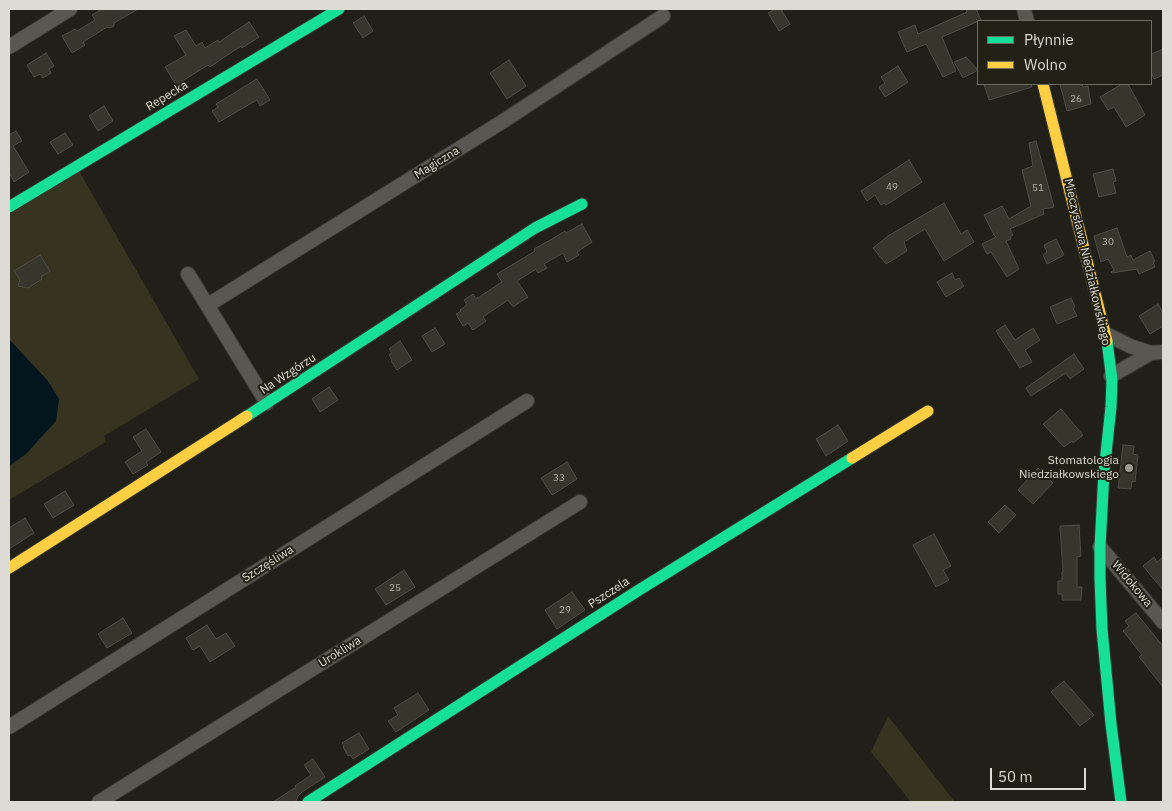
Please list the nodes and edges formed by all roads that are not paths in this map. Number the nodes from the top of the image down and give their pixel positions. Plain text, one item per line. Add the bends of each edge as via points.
1 (70, 9) edge
2 (339, 9) edge
3 (663, 16) dead end
4 (9, 47) edge
5 (1043, 85) edge
6 (582, 204) dead end
7 (9, 207) edge
8 (188, 274) dead end
9 (208, 305) junction
10 (1106, 334) junction
11 (1157, 352) edge
12 (1111, 376) junction
13 (527, 401) dead end
14 (267, 403) junction
15 (928, 411) dead end
16 (580, 502) dead end
17 (1100, 547) junction
18 (9, 568) edge
19 (1163, 622) edge
20 (9, 728) edge
21 (99, 802) edge
22 (308, 802) edge
23 (1121, 802) edge

1 - 4 street
2 - 7 street, Repecka
3 - 9 street, Magiczna via 505,120
5 - 10 street, Mieczysława Niedziałkowskiego
6 - 14 street, Na Wzgórzu via 535,228
8 - 9 street
9 - 14 street
10 - 11 street via 1130,346
10 - 12 street, Mieczysława Niedziałkowskiego
11 - 12 street
12 - 17 street, Mieczysława Niedziałkowskiego
13 - 20 street, Szczęśliwa
14 - 18 street, Na Wzgórzu
15 - 22 street, Pszczela via 639,590
16 - 21 street, Urokliwa
17 - 19 street, Widokowa
17 - 23 street, Mieczysława Niedziałkowskiego via 1102,629

